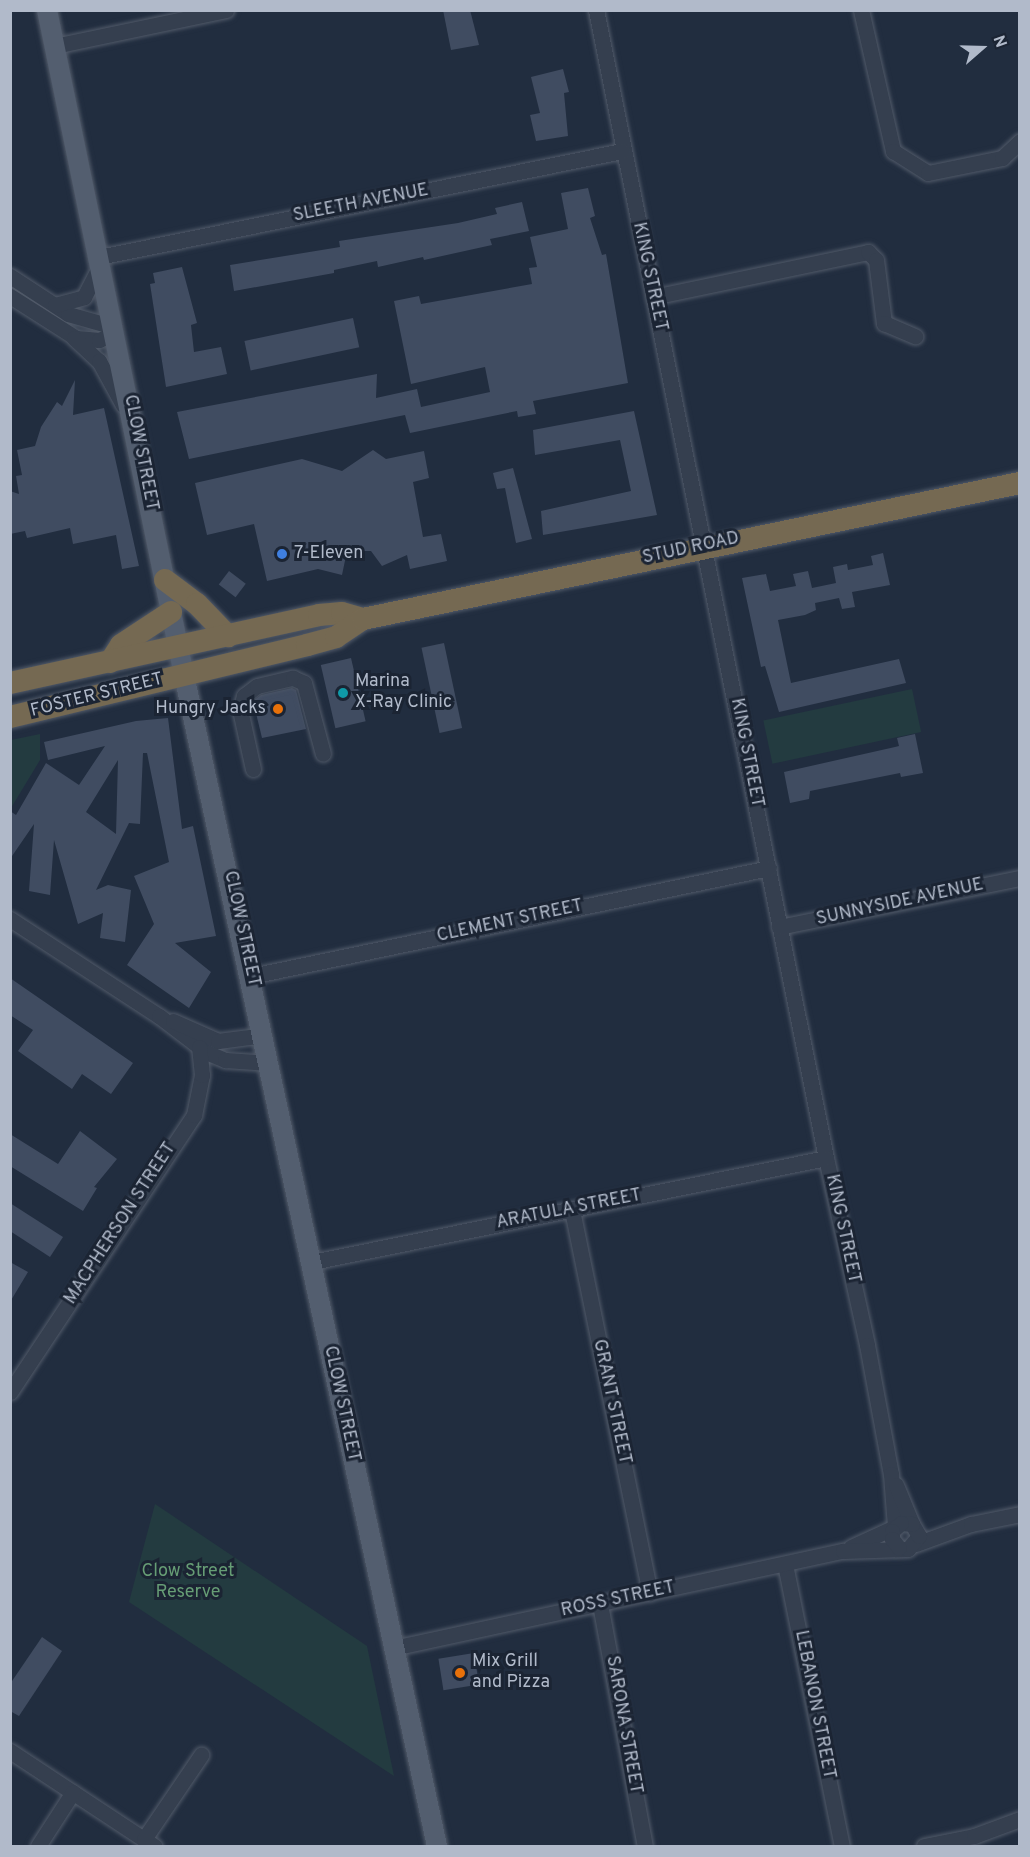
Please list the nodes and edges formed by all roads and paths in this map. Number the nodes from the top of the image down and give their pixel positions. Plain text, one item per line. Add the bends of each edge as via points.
1 (47, 10) edge
2 (226, 10) edge
3 (591, 10) edge
4 (596, 10) edge
5 (861, 10) edge
6 (599, 32) junction
7 (54, 45) junction
8 (1020, 141) edge
9 (622, 151) junction
10 (100, 260) junction
11 (10, 276) edge
12 (10, 296) edge
13 (653, 297) junction
14 (55, 305) junction
15 (114, 330) junction
16 (70, 335) junction
17 (915, 336) dead end
18 (136, 429) junction
19 (1020, 483) edge
20 (705, 546) junction
21 (165, 580) junction
22 (171, 612) junction
23 (363, 619) junction
24 (228, 636) junction
25 (177, 645) junction
26 (110, 662) junction
27 (184, 675) junction
28 (10, 683) edge
29 (10, 717) edge
30 (323, 754) dead end
31 (253, 769) dead end
32 (769, 868) junction
33 (1020, 878) edge
34 (10, 919) edge
35 (780, 927) junction
36 (251, 976) junction
37 (159, 1016) junction
38 (264, 1035) junction
39 (199, 1047) junction
40 (270, 1063) junction
41 (826, 1158) junction
42 (572, 1210) junction
43 (312, 1262) junction
44 (10, 1392) edge
45 (891, 1474) junction
46 (1020, 1514) edge
47 (971, 1524) junction
48 (913, 1525) junction
49 (895, 1527) junction
50 (916, 1544) junction
51 (899, 1548) junction
52 (843, 1551) junction
53 (785, 1564) junction
54 (650, 1593) junction
55 (600, 1604) junction
56 (393, 1648) junction
57 (10, 1751) edge
58 (201, 1755) dead end
59 (73, 1792) junction
60 (1020, 1820) edge
61 (149, 1843) edge
62 (38, 1846) edge
63 (437, 1846) edge
64 (645, 1846) edge
65 (842, 1846) edge
66 (924, 1846) edge

1 - 7 main road, CLOW STREET
2 - 7 street
3 - 6 street, KING STREET
4 - 6 street, KING STREET
5 - 8 street via 893,151 928,173 1002,158
6 - 9 street, KING STREET
7 - 10 main road, CLOW STREET
9 - 10 street, SLEETH AVENUE
9 - 13 street, KING STREET
10 - 14 street via 95,282 84,297
10 - 15 main road, CLOW STREET
11 - 14 street
12 - 16 street
13 - 17 street via 868,252 876,260 884,323
13 - 20 street, KING STREET
14 - 15 street via 73,316
15 - 16 street via 94,341
15 - 18 main road, CLOW STREET
16 - 18 street via 99,361
18 - 21 main road, CLOW STREET
19 - 20 highway, STUD ROAD
20 - 23 highway, STUD ROAD
20 - 32 street, KING STREET
21 - 22 main road, CLOW STREET
21 - 24 highway via 197,604
22 - 25 main road, CLOW STREET
22 - 26 highway via 121,645
23 - 24 highway, STUD ROAD via 342,613 318,615
23 - 27 highway, STUD ROAD via 336,637
24 - 25 highway, STUD ROAD
25 - 26 highway, FOSTER STREET
25 - 27 main road, CLOW STREET
26 - 28 highway, FOSTER STREET
27 - 29 highway, FOSTER STREET
27 - 36 main road, CLOW STREET
30 - 31 street via 304,683 293,678 257,686 244,696 240,710
32 - 35 street, KING STREET
32 - 36 street, CLEMENT STREET
33 - 35 street, SUNNYSIDE AVENUE
34 - 37 street
35 - 41 street, KING STREET
36 - 38 main road, CLOW STREET
37 - 38 street via 218,1041
37 - 39 street
38 - 40 main road, CLOW STREET
39 - 40 street via 225,1060
39 - 44 street, MACPHERSON STREET via 202,1077 194,1115
40 - 43 main road, CLOW STREET
41 - 42 street, ARATULA STREET
41 - 45 street, KING STREET
42 - 43 street, ARATULA STREET
42 - 54 street, GRANT STREET
43 - 56 main road, CLOW STREET
45 - 48 street, KING STREET
45 - 49 street, KING STREET
46 - 47 street
47 - 48 street
47 - 50 street
48 - 49 street via 905,1522
48 - 50 street via 919,1532
49 - 51 street via 892,1539
49 - 52 street, ROSS STREET
50 - 51 street via 908,1549
51 - 52 street, ROSS STREET
52 - 53 street, ROSS STREET
53 - 54 street, ROSS STREET
53 - 65 street, LEBANON STREET
54 - 55 street, ROSS STREET
55 - 56 street, ROSS STREET
55 - 64 street, SARONA STREET
56 - 63 main road, CLOW STREET
57 - 59 street
58 - 61 street
59 - 61 street
59 - 62 street
60 - 66 street via 974,1836

